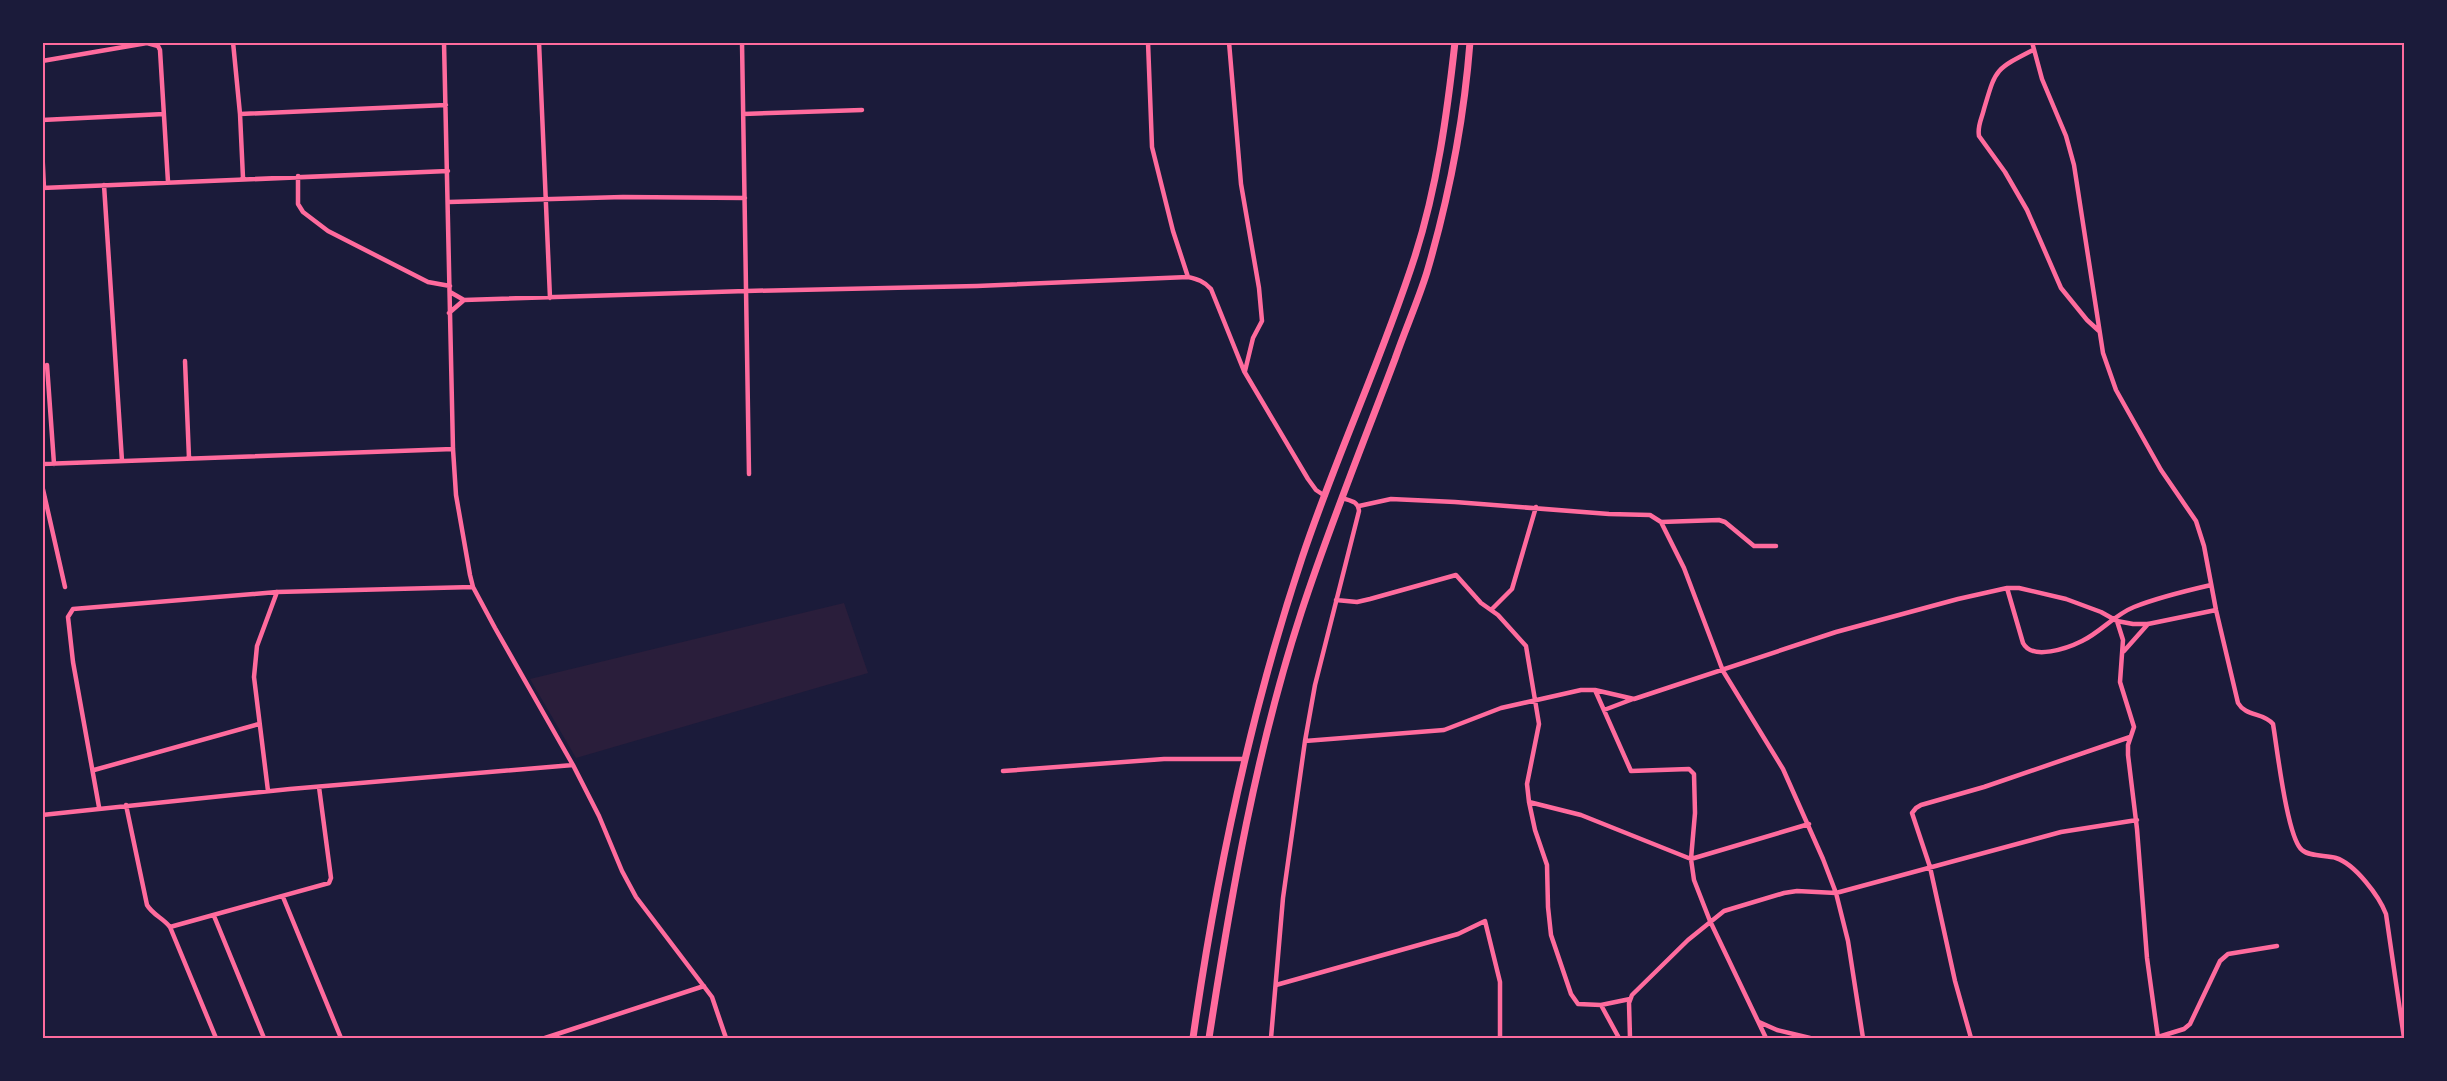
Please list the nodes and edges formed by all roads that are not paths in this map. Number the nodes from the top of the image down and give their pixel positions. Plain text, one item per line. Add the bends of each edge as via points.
1 (233, 42) edge
2 (444, 42) edge
3 (539, 42) edge
4 (742, 42) edge
5 (1148, 42) edge
6 (1229, 42) edge
7 (1455, 42) edge
8 (1470, 42) edge
9 (2032, 42) edge
10 (2033, 50) junction
11 (42, 61) edge
12 (446, 104) junction
13 (862, 110) dead end
14 (164, 114) junction
15 (240, 114) junction
16 (743, 114) junction
17 (42, 120) edge
18 (42, 146) edge
19 (448, 171) junction
20 (298, 176) junction
21 (243, 178) junction
22 (168, 182) junction
23 (104, 185) junction
24 (44, 188) edge
25 (745, 198) junction
26 (546, 200) junction
27 (449, 202) junction
28 (1188, 277) junction
29 (450, 286) junction
30 (746, 291) junction
31 (450, 292) junction
32 (550, 298) junction
33 (464, 300) junction
34 (449, 313) junction
35 (2099, 332) junction
36 (185, 361) dead end
37 (47, 365) dead end
38 (1244, 371) junction
39 (453, 449) junction
40 (189, 458) junction
41 (122, 461) junction
42 (42, 464) edge
43 (54, 464) junction
44 (749, 474) dead end
45 (42, 485) edge
46 (1324, 496) junction
47 (1342, 498) junction
48 (1358, 506) junction
49 (1536, 507) junction
50 (1661, 522) junction
51 (1776, 546) dead end
52 (2211, 584) junction
53 (65, 587) dead end
54 (473, 587) junction
55 (2007, 588) junction
56 (276, 592) junction
57 (1336, 600) junction
58 (1491, 610) junction
59 (2216, 610) junction
60 (2115, 620) junction
61 (2148, 624) junction
62 (2124, 651) junction
63 (1723, 671) junction
64 (1595, 690) junction
65 (1634, 699) junction
66 (1534, 700) junction
67 (1604, 710) junction
68 (259, 724) junction
69 (2130, 737) junction
70 (1305, 741) junction
71 (1245, 759) junction
72 (573, 765) junction
73 (94, 770) junction
74 (1003, 771) dead end
75 (319, 787) junction
76 (268, 791) junction
77 (1529, 802) junction
78 (126, 805) junction
79 (99, 808) junction
80 (42, 814) edge
81 (2137, 820) junction
82 (1809, 824) junction
83 (1691, 859) junction
84 (1930, 867) junction
85 (1836, 893) junction
86 (283, 897) junction
87 (214, 916) junction
88 (1710, 921) junction
89 (170, 927) junction
90 (2277, 946) dead end
91 (704, 986) junction
92 (1276, 986) junction
93 (1630, 999) junction
94 (1601, 1005) junction
95 (1759, 1022) junction
96 (1500, 1037) edge
97 (216, 1038) edge
98 (264, 1038) edge
99 (341, 1038) edge
100 (545, 1038) edge
101 (726, 1038) edge
102 (1194, 1038) edge
103 (1209, 1038) edge
104 (1271, 1038) edge
105 (1619, 1038) edge
106 (1630, 1038) edge
107 (1766, 1038) edge
108 (1810, 1038) edge
109 (1863, 1038) edge
110 (1971, 1038) edge
111 (2158, 1038) edge
112 (2404, 1038) edge

1 - 15 street
2 - 12 street
3 - 26 street
4 - 16 street
5 - 28 street via 1152,147
6 - 38 street via 1241,184 1262,321 1253,338
7 - 46 main road via 1442,144 1417,249 1367,390
8 - 47 main road via 1466,98 1454,164 1426,273
9 - 10 street
10 - 35 street via 2074,165
10 - 35 street via 2007,64 1992,81 1978,136 2005,172 2026,210 2061,288
11 - 14 street via 154,43 160,50
12 - 15 street
12 - 19 street
13 - 16 street
14 - 17 street
14 - 22 street
15 - 21 street
16 - 25 street
18 - 24 street
19 - 20 street
19 - 27 street
20 - 21 street
20 - 29 street via 298,204 328,231 416,276
21 - 22 street
22 - 23 street
23 - 24 street
23 - 41 street
25 - 26 street via 623,196
25 - 30 street
26 - 27 street
26 - 32 street
27 - 29 street
28 - 30 street
28 - 38 street via 1206,283 1211,289
29 - 31 street
30 - 32 street
30 - 44 street
31 - 33 street
31 - 34 street
32 - 33 street
33 - 34 street
34 - 39 street
35 - 52 street via 2116,390 2196,521
36 - 40 street
37 - 43 street
38 - 46 street via 1308,479
39 - 40 street
39 - 54 street via 456,495
40 - 41 street
41 - 43 street
42 - 43 street
45 - 53 street
46 - 71 main road via 1286,608
47 - 48 street
47 - 103 main road via 1301,612 1253,792
48 - 49 street via 1391,499
48 - 57 street
49 - 50 street via 1650,515
49 - 58 street via 1512,589
50 - 51 street via 1719,520 1754,546
50 - 63 street via 1684,568
52 - 59 street
52 - 60 street via 2150,601
54 - 56 street
54 - 72 street
55 - 60 street via 2066,599
55 - 60 street via 2023,643 2026,649 2036,653 2082,641
55 - 63 street via 1836,632
56 - 68 street via 256,646 254,677
56 - 73 street via 70,612 73,662
57 - 58 street via 1357,602 1456,575
57 - 70 street via 1314,685
58 - 66 street via 1526,646
59 - 61 street
59 - 112 street via 2238,703 2241,709 2269,718 2273,724 2290,825 2298,846 2306,852 2341,860 2370,887 2382,904
60 - 61 street
60 - 62 street
61 - 62 street
62 - 69 street via 2120,682 2133,719
63 - 65 street
63 - 82 street via 1783,769
64 - 65 street
64 - 66 street via 1564,692
64 - 67 street
65 - 67 street
66 - 70 street via 1501,708 1444,730
66 - 77 street via 1538,724 1527,784
67 - 83 street via 1631,771 1689,768 1694,774
68 - 73 street
68 - 76 street
69 - 81 street via 2128,755
69 - 84 street via 1916,808 1912,814
70 - 92 street via 1283,898
71 - 74 street via 1164,759
71 - 102 main road via 1206,949
72 - 75 street
72 - 91 street via 636,897
73 - 79 street
75 - 76 street
75 - 86 street via 331,880
76 - 78 street
77 - 83 street via 1581,815
77 - 94 street via 1547,865 1551,935 1571,994 1578,1004
78 - 79 street
78 - 89 street via 147,906
79 - 80 street
81 - 84 street via 2061,832
81 - 111 street via 2147,958
82 - 83 street
82 - 85 street
83 - 88 street via 1694,880
84 - 85 street
84 - 110 street
85 - 88 street via 1784,893 1738,905
85 - 109 street via 1848,941
86 - 87 street
86 - 99 street
87 - 89 street
87 - 98 street
88 - 93 street
88 - 95 street
89 - 97 street
90 - 111 street via 2228,954 2214,970 2190,1024
91 - 100 street
91 - 101 street via 717,1009
92 - 96 street via 1458,934 1485,921 1500,982
92 - 104 street
93 - 94 street
93 - 106 street
94 - 105 street
95 - 107 street
95 - 108 street

